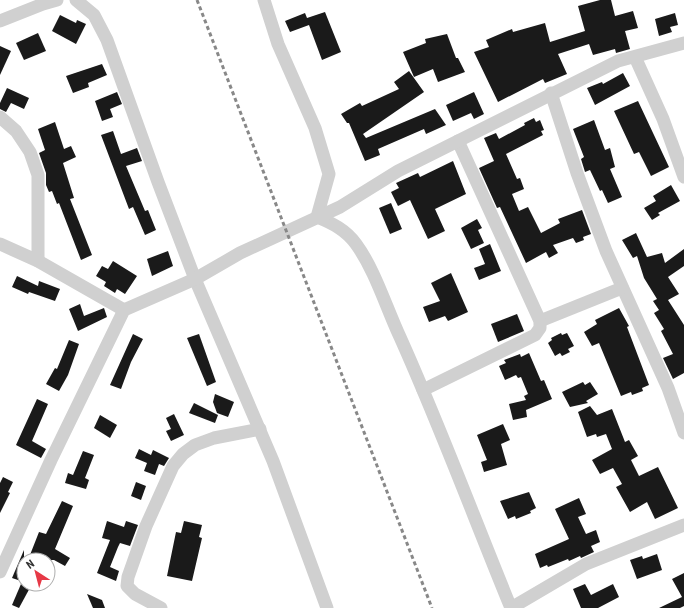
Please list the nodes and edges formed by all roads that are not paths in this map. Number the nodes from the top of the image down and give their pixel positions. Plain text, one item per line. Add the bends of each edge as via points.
1 (57, 0) edge
2 (69, 0) edge
3 (264, 0) edge
4 (80, 3) edge
5 (0, 20) edge
6 (684, 43) edge
7 (635, 56) junction
8 (551, 93) junction
9 (0, 117) edge
10 (458, 141) junction
11 (684, 177) edge
12 (317, 217) junction
13 (0, 244) edge
14 (38, 260) junction
15 (195, 280) junction
16 (622, 288) junction
17 (124, 310) junction
18 (540, 321) junction
19 (423, 390) junction
20 (260, 429) junction
21 (684, 433) edge
22 (684, 525) edge
23 (0, 572) edge
24 (161, 608) edge
25 (326, 608) edge
26 (511, 608) edge

1 - 5 street
2 - 4 street
3 - 12 street via 278,44 315,128 329,174
4 - 15 street via 94,15 107,40
6 - 7 street
7 - 8 street via 618,61
7 - 11 street via 663,119
8 - 10 street
8 - 16 street via 577,173
9 - 14 street via 16,131 27,147 38,175
10 - 12 street via 398,171 340,207
10 - 18 street
12 - 15 street via 240,253
12 - 19 street via 333,223 356,244
13 - 14 street
14 - 17 street
15 - 17 street
15 - 20 street
16 - 18 street
16 - 21 street via 668,388
17 - 23 street
18 - 19 street via 536,336
19 - 26 street
20 - 24 street via 214,438 195,445 173,466 146,526 127,586 135,594
20 - 25 street
22 - 26 street via 586,564

